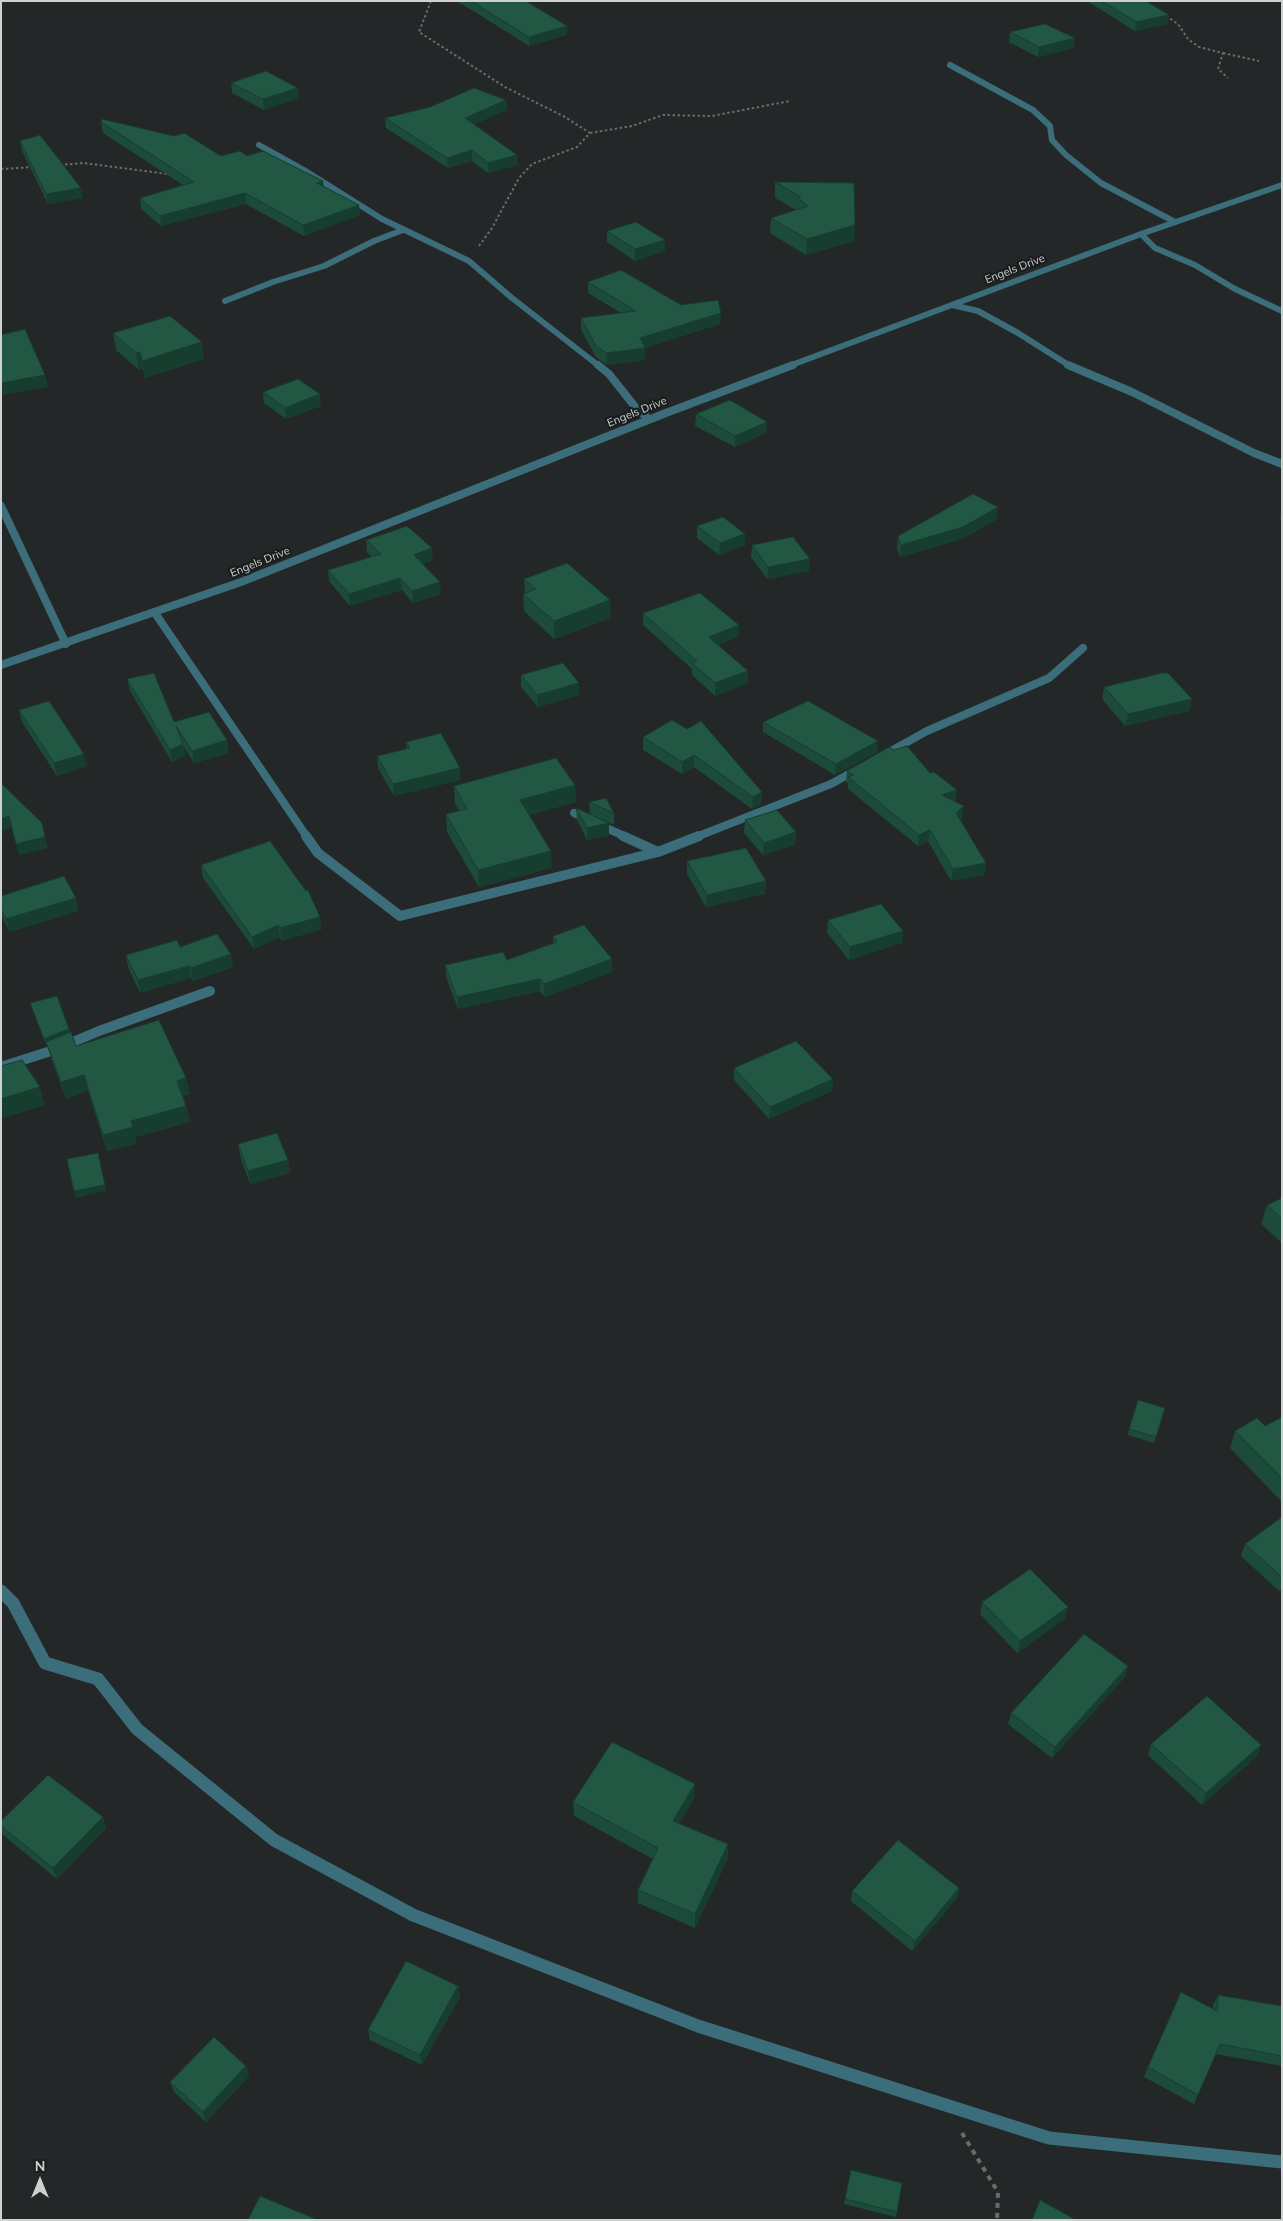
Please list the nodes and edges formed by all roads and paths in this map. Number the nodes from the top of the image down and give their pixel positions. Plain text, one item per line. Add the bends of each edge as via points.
1 (431, 1) edge
2 (1163, 14) edge
3 (1223, 53) junction
4 (1259, 61) dead end
5 (950, 65) dead end
6 (1228, 78) dead end
7 (790, 101) dead end
8 (590, 133) junction
9 (258, 145) dead end
10 (56, 165) edge
11 (38, 166) edge
12 (1, 169) edge
13 (176, 174) edge
14 (1282, 185) edge
15 (1175, 222) junction
16 (403, 230) junction
17 (1141, 234) junction
18 (469, 261) junction
19 (225, 301) dead end
20 (952, 305) junction
21 (1282, 311) edge
22 (649, 419) junction
23 (1282, 464) edge
24 (1, 506) edge
25 (155, 613) junction
26 (66, 644) junction
27 (1083, 648) dead end
28 (1, 665) edge
29 (875, 760) edge
30 (866, 764) edge
31 (574, 813) dead end
32 (658, 852) junction
33 (210, 991) dead end
34 (1, 1067) edge
35 (1, 1591) edge
36 (945, 2105) junction
37 (1282, 2162) edge
38 (997, 2220) edge

1 - 8 path via 419,32 505,87
2 - 3 path via 1178,24 1188,39 1200,47
3 - 4 path
3 - 6 path via 1218,69
5 - 15 street via 1033,110 1050,126 1052,140 1101,183
7 - 8 path via 712,116 663,116 632,126
8 - 18 path via 577,147 532,164 519,178 492,228
9 - 16 street
10 - 13 path via 83,164
11 - 12 path
14 - 15 street, Engels Drive
15 - 17 street, Engels Drive
16 - 18 street
16 - 19 street via 324,266
17 - 20 street, Engels Drive
17 - 21 street via 1155,248 1195,265
18 - 22 street via 610,374 636,408
20 - 22 street, Engels Drive
20 - 23 street via 978,311 1070,366
22 - 25 street, Engels Drive via 241,582
24 - 26 street
25 - 26 street, Engels Drive
25 - 32 street via 318,853 400,916
26 - 28 street, Engels Drive
27 - 29 street via 1049,678 927,731
30 - 32 street via 831,784
31 - 32 street
33 - 34 street
35 - 36 street via 13,1604 45,1663 98,1679 137,1729 274,1840 422,1918 698,2026
36 - 37 street via 1049,2138
36 - 38 path via 998,2192

